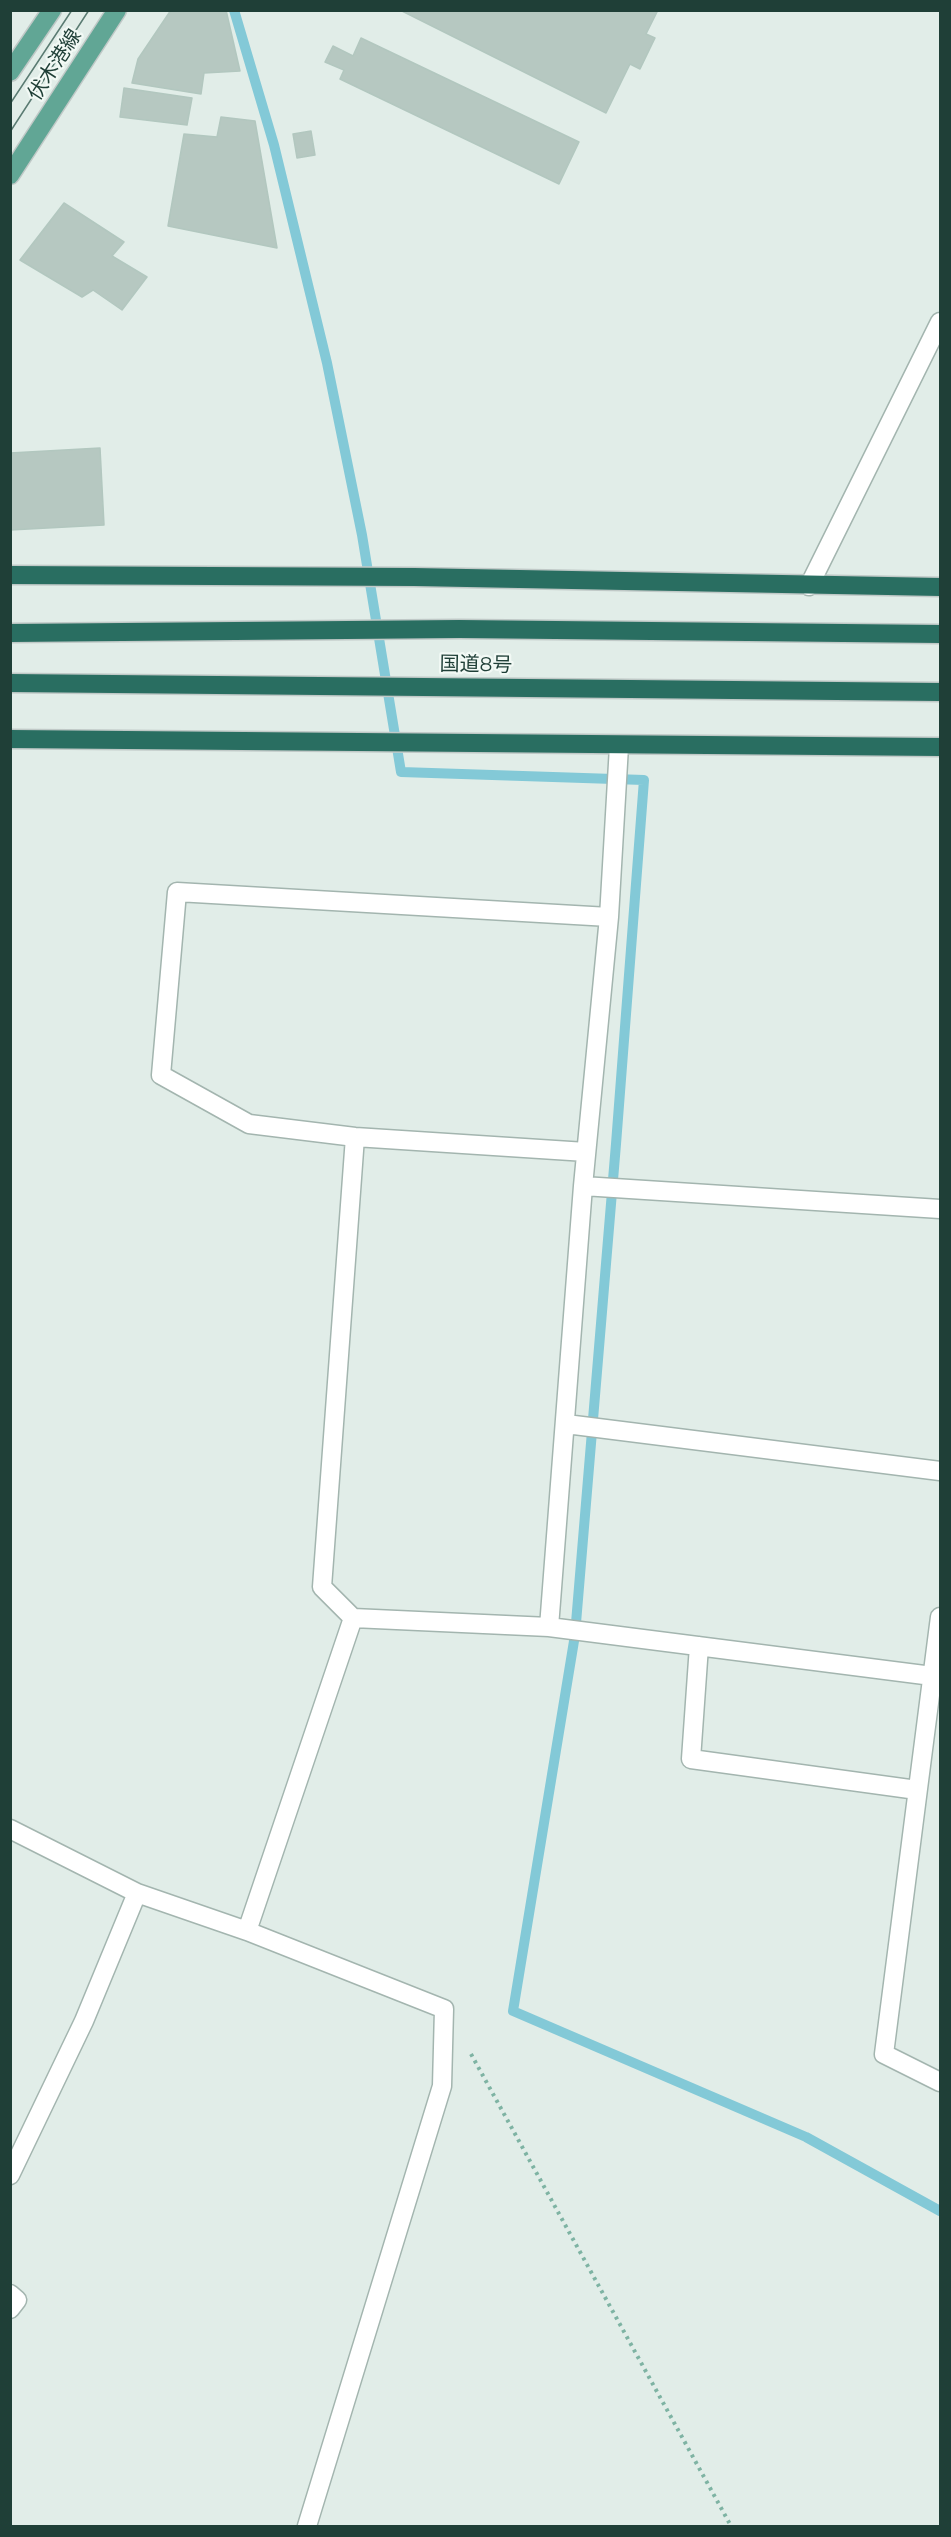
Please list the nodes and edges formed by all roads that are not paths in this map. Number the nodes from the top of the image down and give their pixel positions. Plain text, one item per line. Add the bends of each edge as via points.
1 (52, 10) edge
2 (117, 10) edge
3 (10, 72) edge
4 (10, 175) edge
5 (940, 322) edge
6 (10, 575) edge
7 (809, 586) junction
8 (940, 587) edge
9 (10, 633) edge
10 (940, 634) edge
11 (10, 683) edge
12 (940, 692) edge
13 (10, 739) edge
14 (619, 746) junction
15 (940, 747) edge
16 (609, 917) junction
17 (355, 1137) junction
18 (586, 1152) junction
19 (583, 1186) junction
20 (940, 1209) edge
21 (573, 1425) junction
22 (940, 1471) edge
23 (940, 1617) edge
24 (354, 1618) junction
25 (559, 1628) junction
26 (699, 1646) junction
27 (937, 1677) edge
28 (917, 1790) junction
29 (10, 1829) edge
30 (137, 1893) junction
31 (247, 1931) junction
32 (940, 2082) edge
33 (10, 2175) edge
34 (10, 2294) edge
35 (10, 2309) edge
36 (307, 2526) edge

1 - 3 main road, 伏木港線
2 - 4 main road, 伏木港線
5 - 7 street
6 - 7 highway via 414,577
7 - 8 highway
9 - 10 highway, 国道8号 via 471,629
11 - 12 highway, 国道8号
13 - 14 highway
14 - 15 highway
14 - 16 street
16 - 17 street via 177,892 161,1075 249,1124
16 - 18 street
17 - 18 street
17 - 24 street via 322,1587
18 - 19 street
19 - 20 street
19 - 21 street
21 - 22 street
21 - 25 street
23 - 27 street
24 - 25 street
24 - 31 street
25 - 26 street
26 - 27 street
26 - 28 street via 691,1759
27 - 28 street
28 - 32 street via 884,2054
29 - 30 street
30 - 31 street
30 - 33 street via 84,2021
31 - 36 street via 444,2009 442,2086
34 - 35 street via 17,2300

